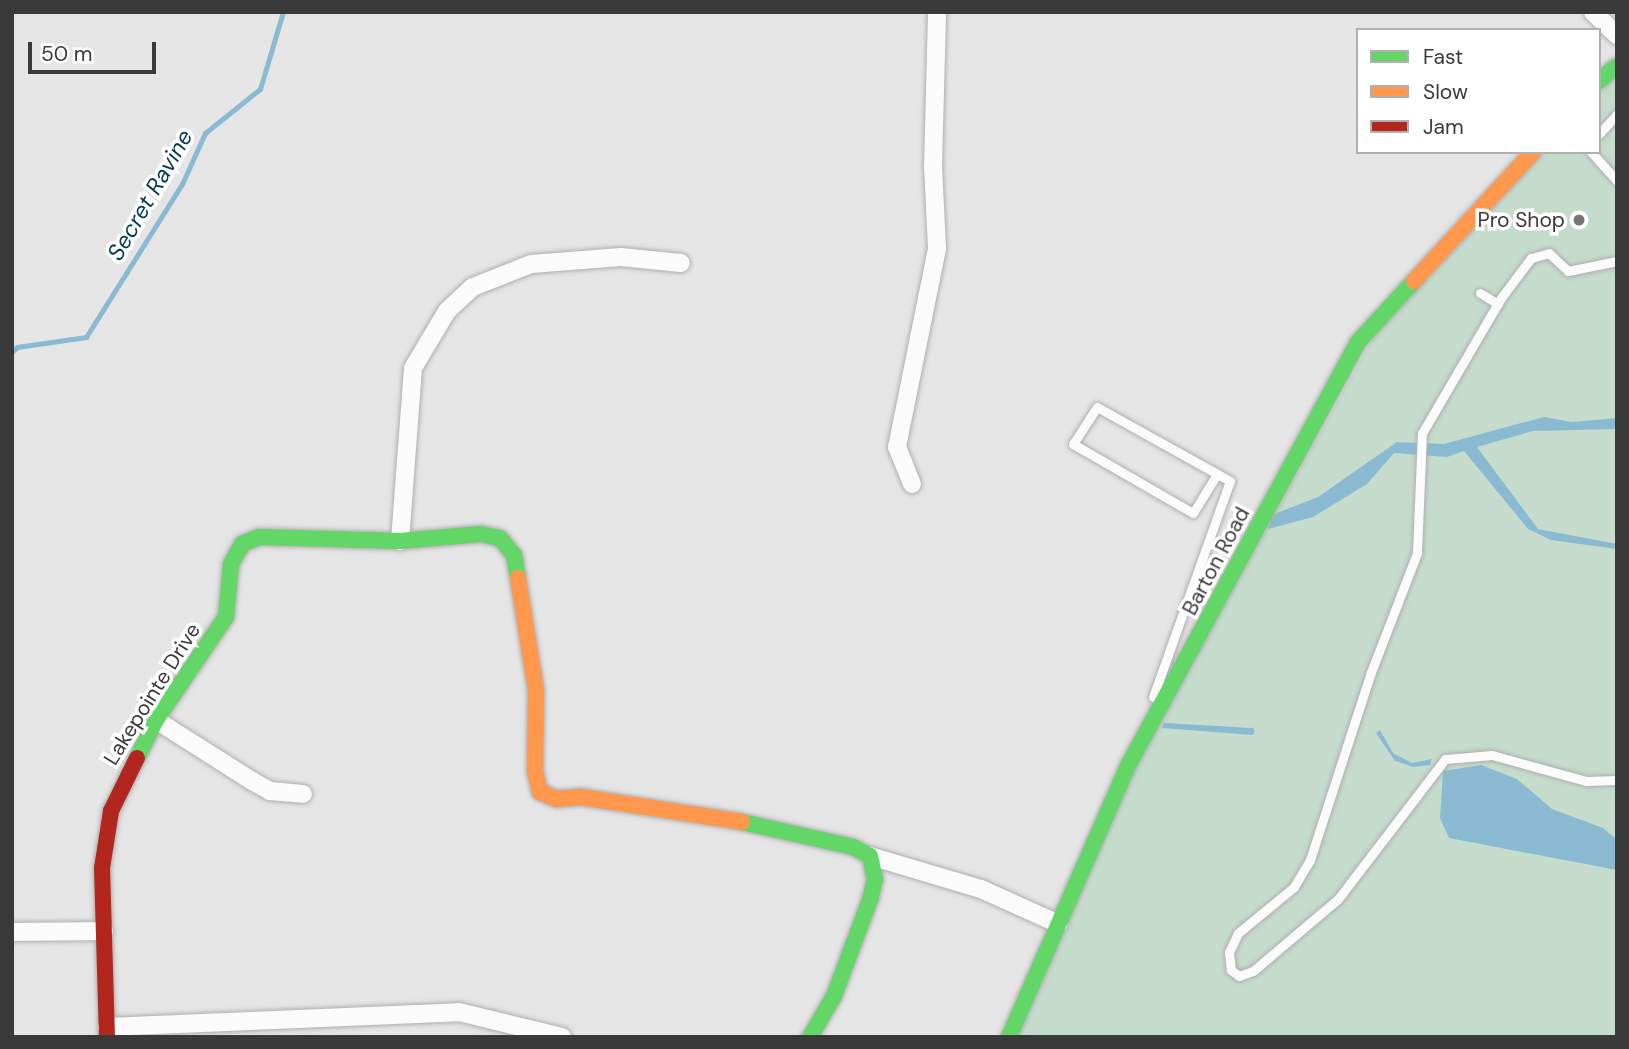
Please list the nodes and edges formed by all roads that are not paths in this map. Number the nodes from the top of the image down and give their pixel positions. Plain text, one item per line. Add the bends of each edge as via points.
1 (937, 12) edge
2 (1593, 12) edge
3 (1617, 35) edge
4 (1617, 66) edge
5 (1601, 79) edge
6 (1617, 114) edge
7 (1601, 132) edge
8 (1531, 154) edge
9 (1593, 154) edge
10 (1617, 181) edge
11 (1617, 261) edge
12 (681, 263) dead end
13 (1480, 293) dead end
14 (1498, 304) junction
15 (1217, 474) junction
16 (912, 484) dead end
17 (400, 541) junction
18 (156, 720) junction
19 (1129, 764) junction
20 (1617, 780) edge
21 (303, 794) dead end
22 (870, 856) junction
23 (1059, 924) junction
24 (104, 931) junction
25 (12, 932) edge
26 (306, 1029) edge
27 (107, 1032) edge
28 (562, 1037) edge
29 (810, 1037) edge
30 (1009, 1037) edge

1 - 16 street via 933,167 937,248 897,447
2 - 3 street
4 - 5 street
6 - 7 lane
8 - 19 street, Barton Road via 1358,342
9 - 10 lane
11 - 14 lane via 1568,271 1558,258 1543,252 1531,258
12 - 17 street via 621,257 531,264 473,287 447,311 413,368
13 - 14 lane
14 - 20 lane via 1421,440 1417,553 1375,661 1310,860 1294,887 1238,933 1228,952 1231,970 1240,976 1253,971 1338,899 1445,759 1492,755 1586,782
15 - 15 lane via 1097,407 1073,444 1193,513
15 - 19 lane via 1230,481
17 - 18 street, Lakepointe Drive via 259,537 242,544 232,564 226,617
17 - 22 street via 481,534 500,538 514,555 536,690 535,771 540,792 557,799 581,797 711,815 853,847
18 - 21 street via 251,782 270,791
18 - 24 street, Lakepointe Drive via 111,811 102,868
19 - 23 street, Barton Road
22 - 23 street via 981,889
22 - 29 street via 875,879 871,897 834,996
23 - 30 street, Barton Road
24 - 25 street
24 - 27 street, Lakepointe Drive
26 - 27 street
26 - 28 street via 459,1012

